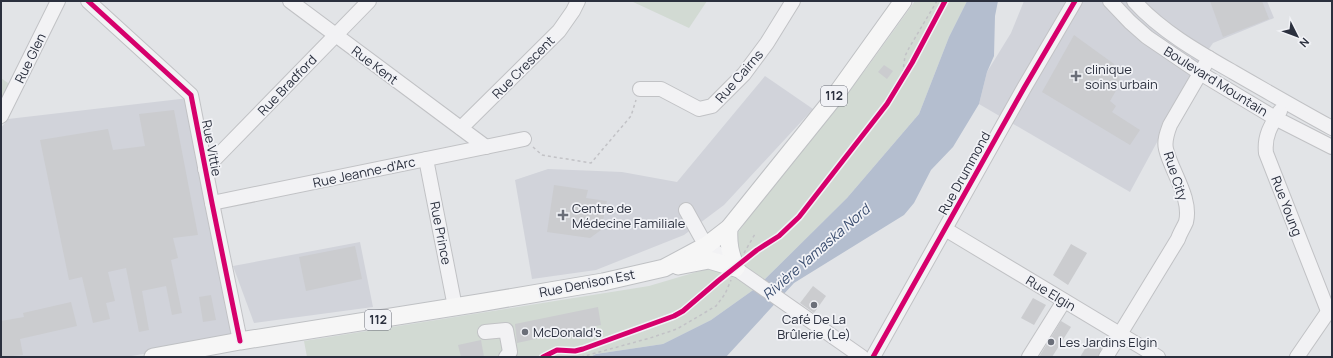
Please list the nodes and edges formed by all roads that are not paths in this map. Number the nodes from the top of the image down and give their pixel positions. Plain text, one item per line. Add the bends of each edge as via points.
1 (58, 1) edge
2 (88, 1) edge
3 (290, 1) edge
4 (369, 1) edge
5 (578, 1) edge
6 (793, 1) edge
7 (903, 1) edge
8 (1075, 1) edge
9 (1110, 1) edge
10 (1134, 1) edge
11 (336, 35) junction
12 (1209, 58) junction
13 (1200, 73) junction
14 (640, 88) road end
15 (1285, 102) junction
16 (1, 116) edge
17 (1275, 118) junction
18 (461, 128) junction
19 (1332, 128) edge
20 (524, 139) road end
21 (486, 147) junction
22 (1332, 147) edge
23 (426, 159) junction
24 (206, 169) junction
25 (760, 187) junction
26 (212, 203) junction
27 (686, 210) dead end
28 (729, 228) junction
29 (945, 229) junction
30 (704, 241) junction
31 (664, 268) junction
32 (739, 270) junction
33 (612, 279) junction
34 (1064, 301) junction
35 (455, 307) junction
36 (1330, 309) edge
37 (485, 332) dead end
38 (1121, 335) junction
39 (240, 341) junction
40 (153, 357) edge
41 (506, 357) edge
42 (862, 357) edge
43 (873, 357) edge
44 (1029, 357) edge
45 (1106, 357) edge
46 (1158, 357) edge
47 (1297, 357) edge

1 - 16 street, Rue Glen
2 - 24 street, Rue Vittie via 191,96
3 - 11 street, Rue Kent
4 - 11 street, Rue Bradford
5 - 18 street, Rue Crescent via 559,31
6 - 14 street, Rue Cairns via 767,44 744,74 712,106 699,109 661,89
7 - 25 main road, Rue Denison Est / 112 via 832,100
8 - 29 street, Rue Drummond
9 - 13 street, Boulevard Mountain via 1147,37
10 - 12 street, Boulevard Mountain via 1144,13
11 - 18 street, Rue Kent
11 - 24 street, Rue Bradford
12 - 13 street, Rue City
12 - 15 street, Boulevard Mountain
13 - 17 street, Boulevard Mountain
13 - 38 street, Rue City via 1166,136 1166,149 1183,195 1186,221
15 - 17 street, Rue Young
15 - 19 street, Boulevard Mountain
17 - 22 street, Boulevard Mountain
17 - 36 street, Rue Young via 1268,131 1266,153
18 - 21 street
20 - 21 street
21 - 23 street, Rue Jeanne-d'Arc
23 - 26 street, Rue Jeanne-d'Arc
23 - 35 street, Rue Prince
24 - 26 street, Rue Vittie
25 - 28 main road, Rue Denison Est / 112
25 - 30 main road
26 - 39 street, Rue Vittie
27 - 30 street
28 - 30 main road, Rue Denison Est / 112
28 - 32 main road via 730,253
29 - 34 street, Rue Elgin
29 - 43 street, Rue Drummond
30 - 31 main road, Rue Denison Est / 112
30 - 32 street
30 - 33 main road
31 - 32 main road via 709,260
31 - 33 main road, Rue Denison Est / 112
32 - 42 street
33 - 35 main road, Rue Denison Est / 112
34 - 38 street, Rue Elgin
34 - 44 street
35 - 39 main road, Rue Denison Est / 112
36 - 47 street
37 - 41 street via 506,330 510,352
38 - 45 street, Rue City
38 - 46 street, Rue Elgin
39 - 40 main road, Rue Denison Est / 112

